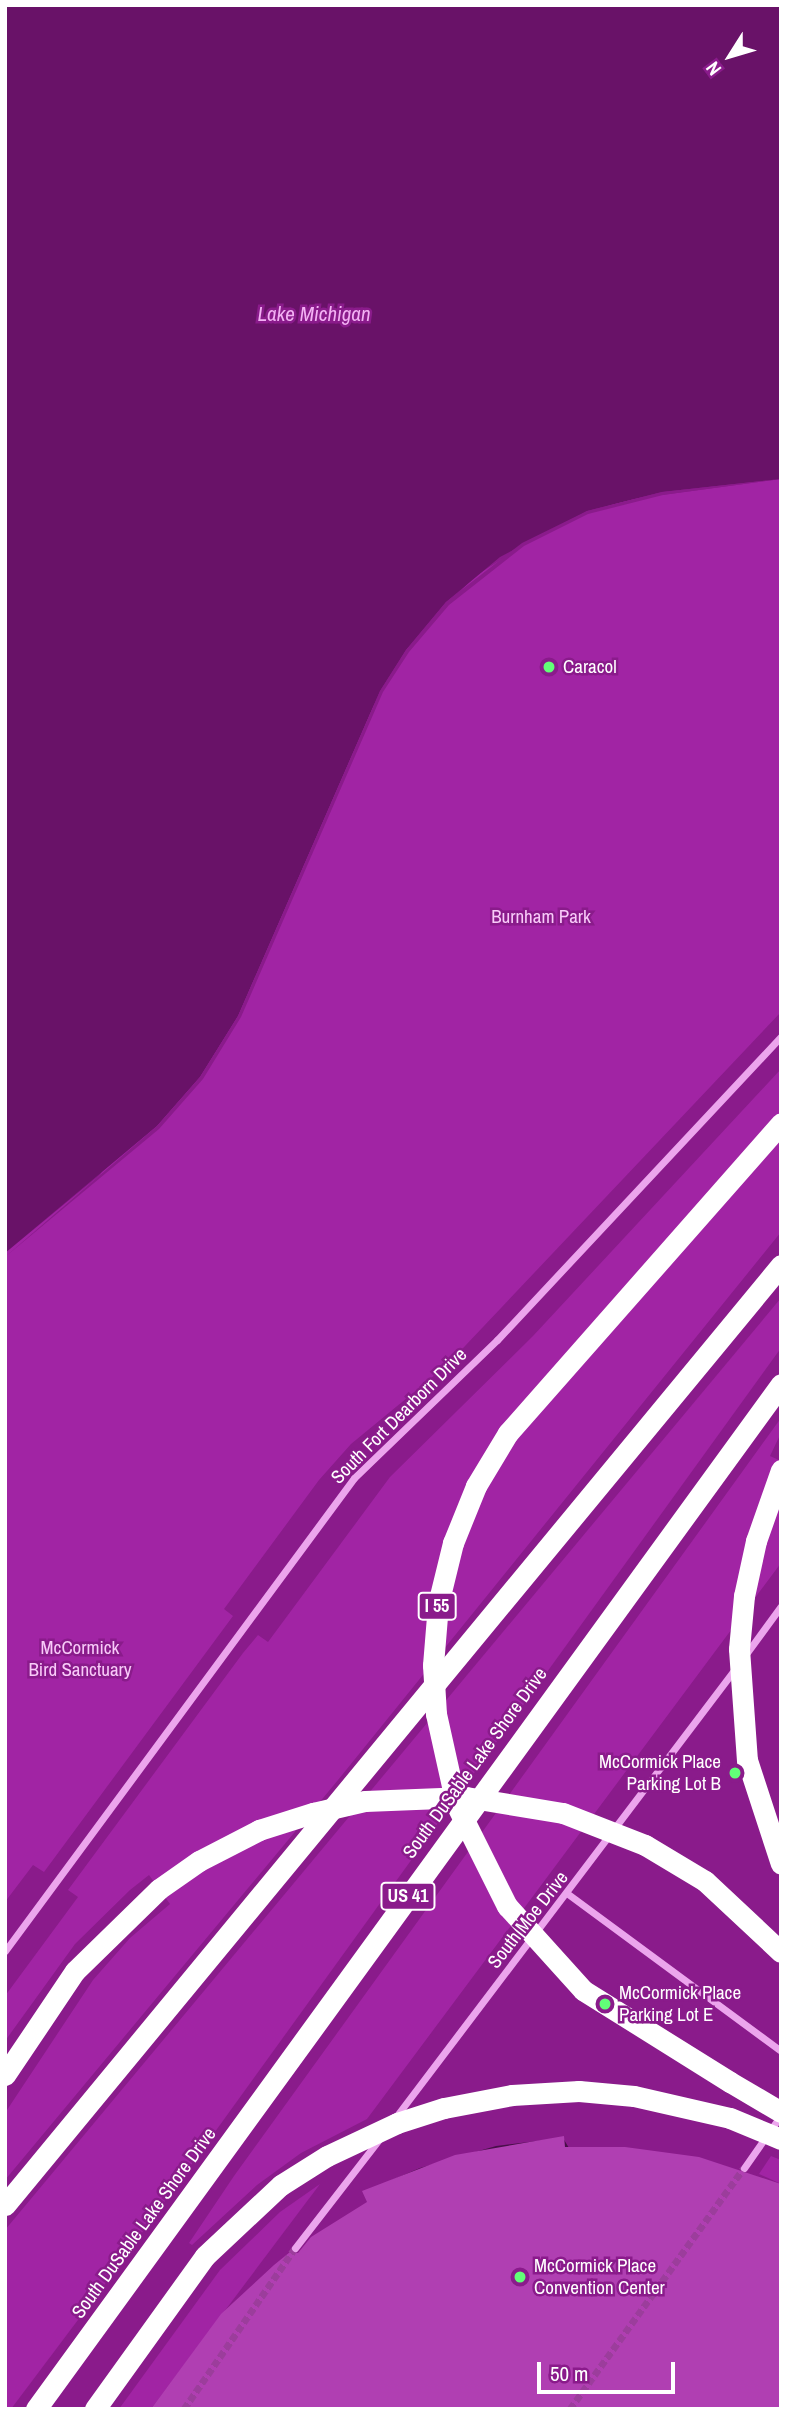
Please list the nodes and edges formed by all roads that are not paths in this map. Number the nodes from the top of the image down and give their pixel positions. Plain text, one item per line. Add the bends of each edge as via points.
1 (781, 1037) edge
2 (781, 1123) edge
3 (781, 1265) edge
4 (781, 1384) edge
5 (781, 1470) edge
6 (781, 1606) edge
7 (781, 1864) edge
8 (568, 1894) junction
9 (5, 1951) edge
10 (781, 1952) edge
11 (781, 2050) edge
12 (5, 2075) edge
13 (781, 2113) edge
14 (781, 2139) edge
15 (744, 2168) tunnel mouth
16 (5, 2205) edge
17 (295, 2248) tunnel mouth
18 (36, 2409) edge
19 (95, 2409) edge

1 - 9 street, South Fort Dearborn Drive via 497,1340 354,1478
2 - 13 highway, I 55, bridge via 508,1433 476,1486 453,1543 438,1604 433,1665 436,1714 456,1804 490,1879 527,1933 607,2007
3 - 16 highway
4 - 18 highway, South DuSable Lake Shore Drive / US 41
5 - 7 highway, bridge via 756,1541 739,1649 747,1760
6 - 8 street, South Moe Drive
8 - 11 street
8 - 17 street, South Moe Drive
10 - 12 highway, bridge via 705,1881 645,1845 563,1813 466,1797 365,1801 259,1830 199,1861 159,1889 75,1971
13 - 15 street
14 - 19 highway, bridge via 730,2118 634,2096 579,2091 512,2095 397,2123 327,2156 281,2185 205,2256

